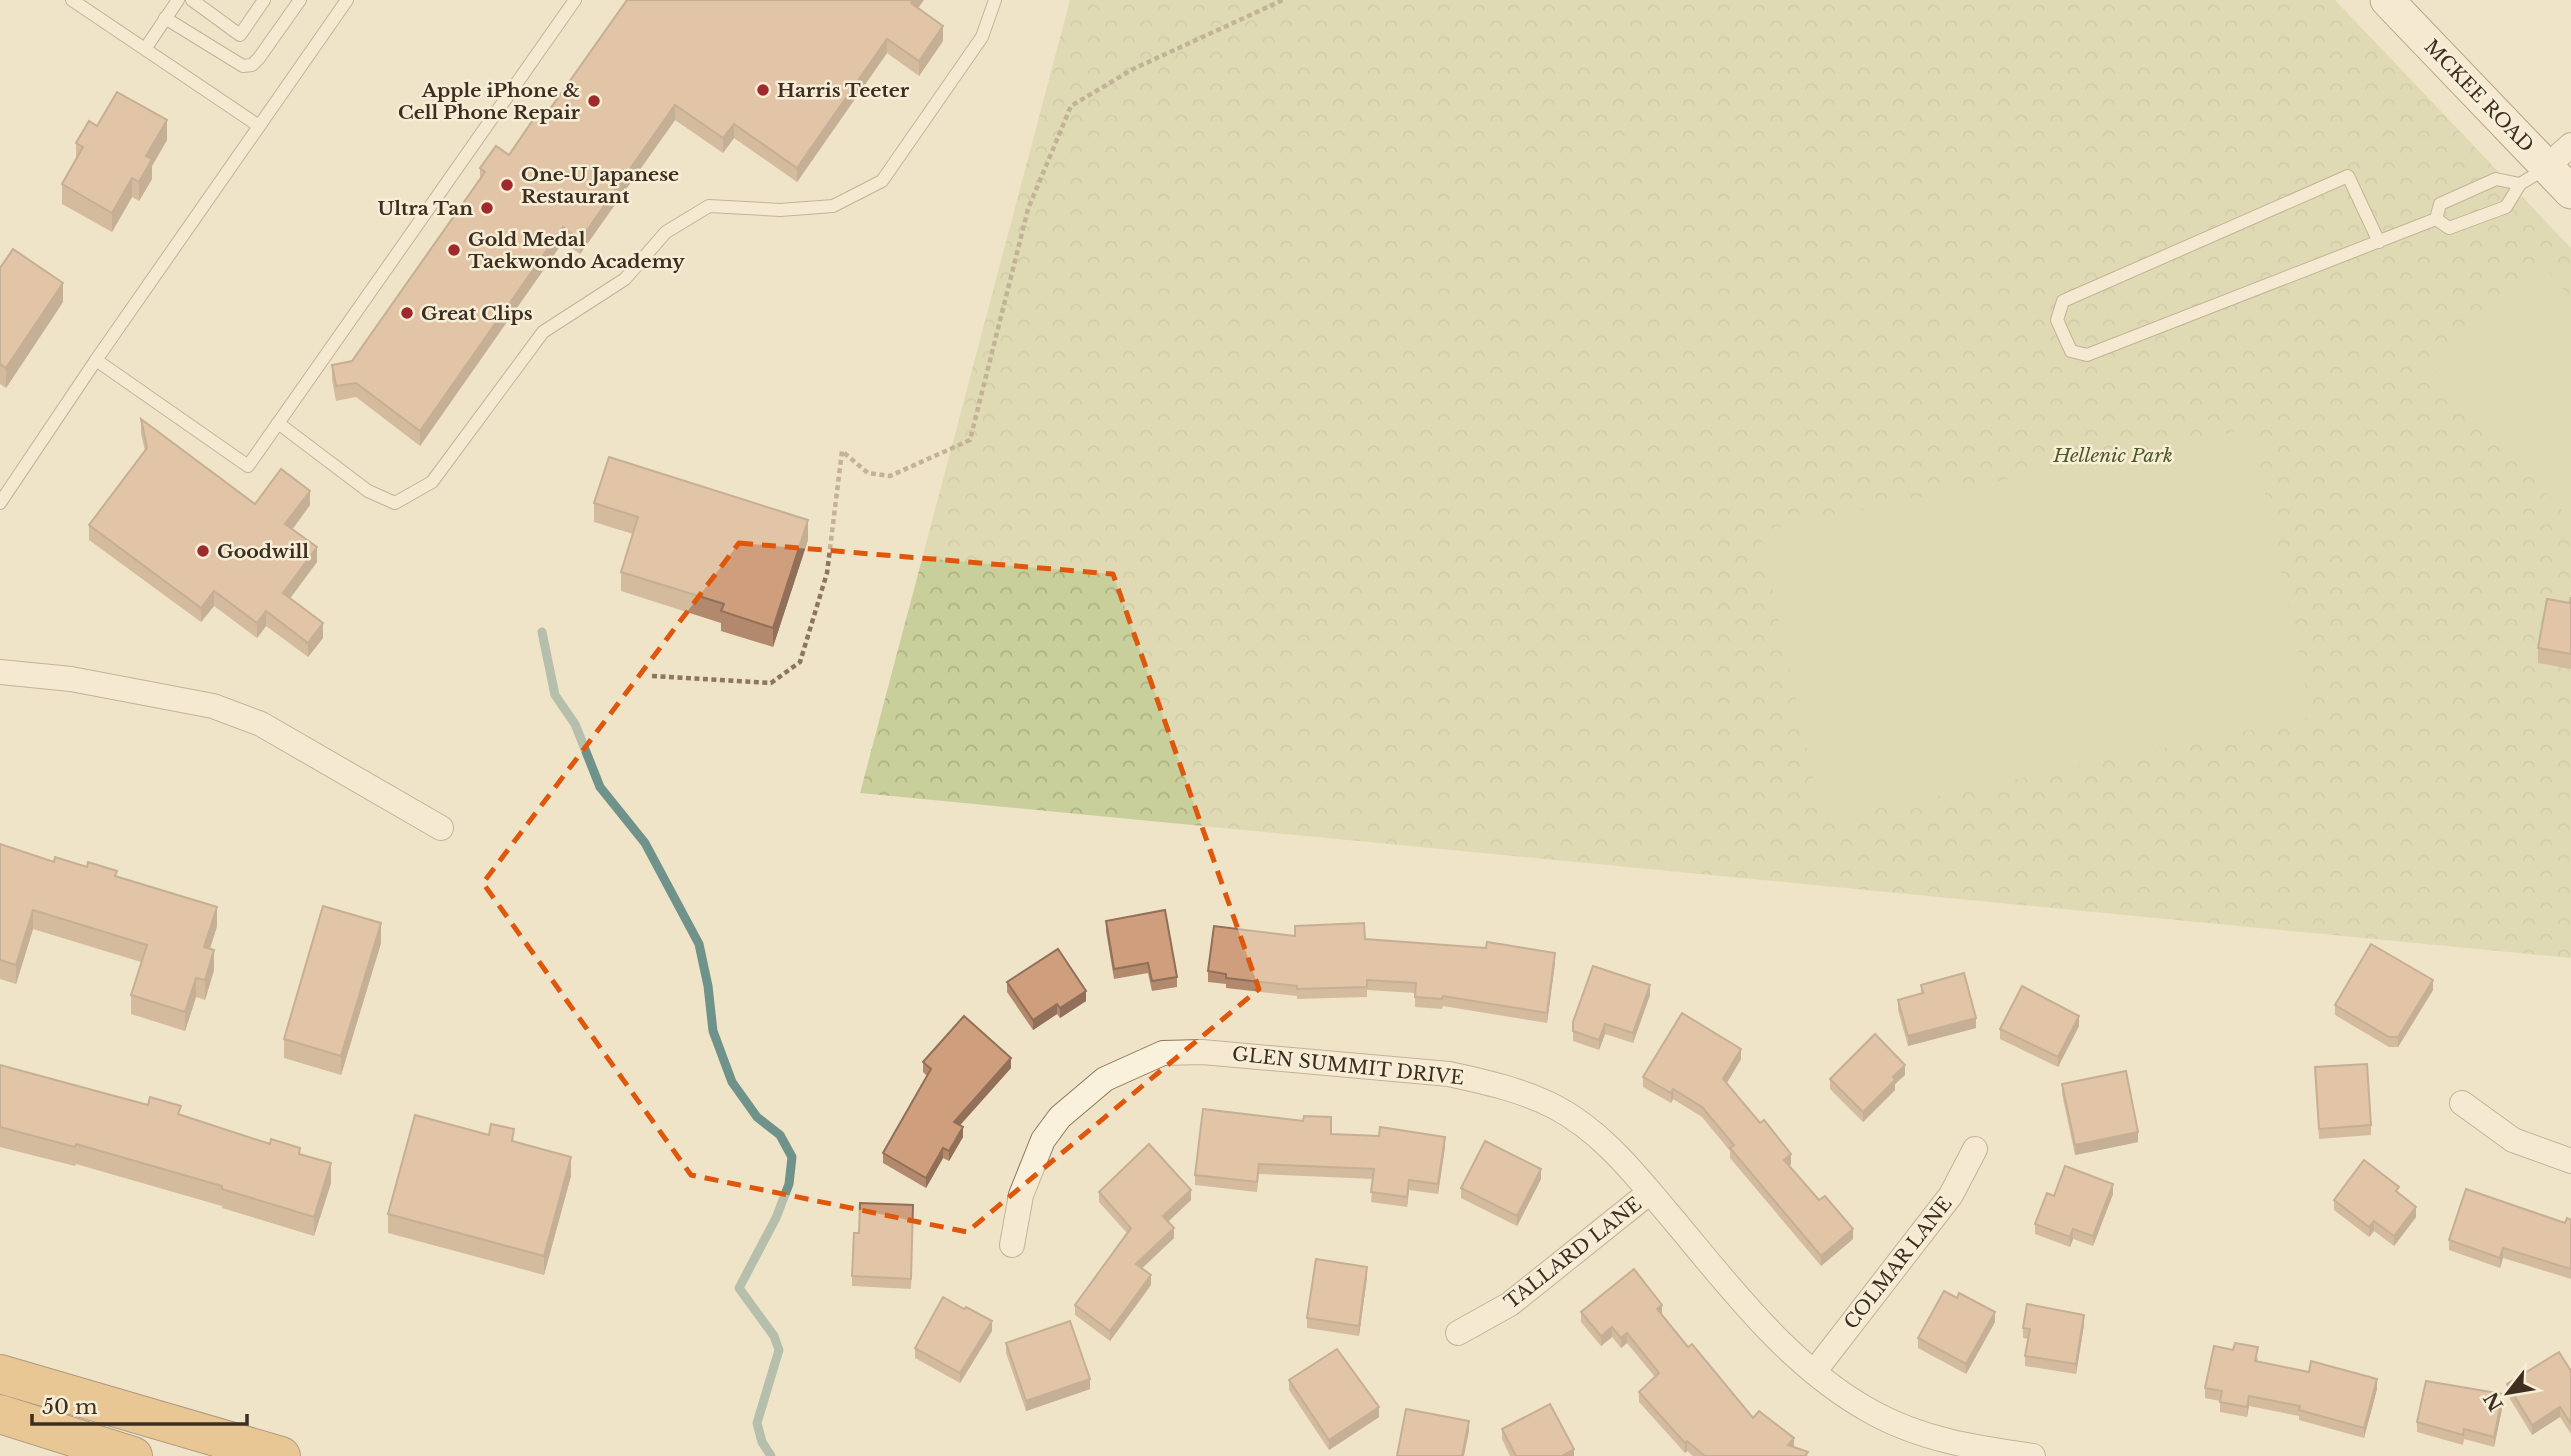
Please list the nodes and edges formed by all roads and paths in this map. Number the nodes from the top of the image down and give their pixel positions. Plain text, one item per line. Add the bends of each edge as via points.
1 (72, 0) edge
2 (178, 0) edge
3 (192, 0) edge
4 (264, 0) edge
5 (300, 0) edge
6 (347, 0) edge
7 (575, 0) edge
8 (995, 0) edge
9 (1283, 0) edge
10 (2387, 0) edge
11 (165, 18) junction
12 (145, 49) junction
13 (259, 126) junction
14 (2571, 145) edge
15 (2533, 176) junction
16 (2571, 192) edge
17 (2436, 219) junction
18 (2379, 242) junction
19 (96, 360) junction
20 (278, 423) junction
21 (0, 503) edge
22 (0, 673) edge
23 (652, 676) dead end
24 (441, 828) dead end
25 (2462, 1103) dead end
26 (1975, 1149) dead end
27 (2571, 1161) edge
28 (1650, 1192) junction
29 (1012, 1245) dead end
30 (1458, 1333) dead end
31 (1814, 1373) junction
32 (0, 1374) edge
33 (0, 1414) edge
34 (133, 1456) edge
35 (281, 1456) edge
36 (2033, 1456) edge

1 - 12 lane
2 - 11 lane
3 - 4 lane via 240,35
5 - 11 lane via 252,65 243,66
6 - 13 lane
7 - 20 lane
8 - 20 lane via 982,37 882,181 833,206 780,210 709,206 666,232 625,279 543,332 432,482 395,503 368,491
9 - 23 path via 1133,69 1071,106 1028,209 970,440 890,476 868,473 842,451 827,573 800,662 771,682
10 - 15 main road, MCKEE ROAD
11 - 12 lane
12 - 13 lane
13 - 19 lane
14 - 15 street
15 - 16 main road, MCKEE ROAD
15 - 17 lane via 2496,179 2440,204
15 - 17 lane via 2506,207 2449,228
17 - 18 lane
18 - 18 lane via 2348,176 2063,302 2057,320 2071,351 2087,355
19 - 20 lane via 248,466
19 - 21 lane
22 - 24 street via 71,679 213,706 261,724
25 - 27 street via 2513,1140
26 - 31 street, COLMAR LANE via 1951,1195
28 - 29 street, GLEN SUMMIT DRIVE via 1595,1134 1557,1108 1510,1088 1449,1074 1202,1052 1163,1053 1105,1079 1059,1117 1042,1140 1021,1195
28 - 30 street, TALLARD LANE via 1510,1304
28 - 31 street, GLEN SUMMIT DRIVE via 1758,1321
31 - 36 street, GLEN SUMMIT DRIVE via 1872,1413 1914,1431 1962,1446
32 - 35 highway
33 - 34 highway

